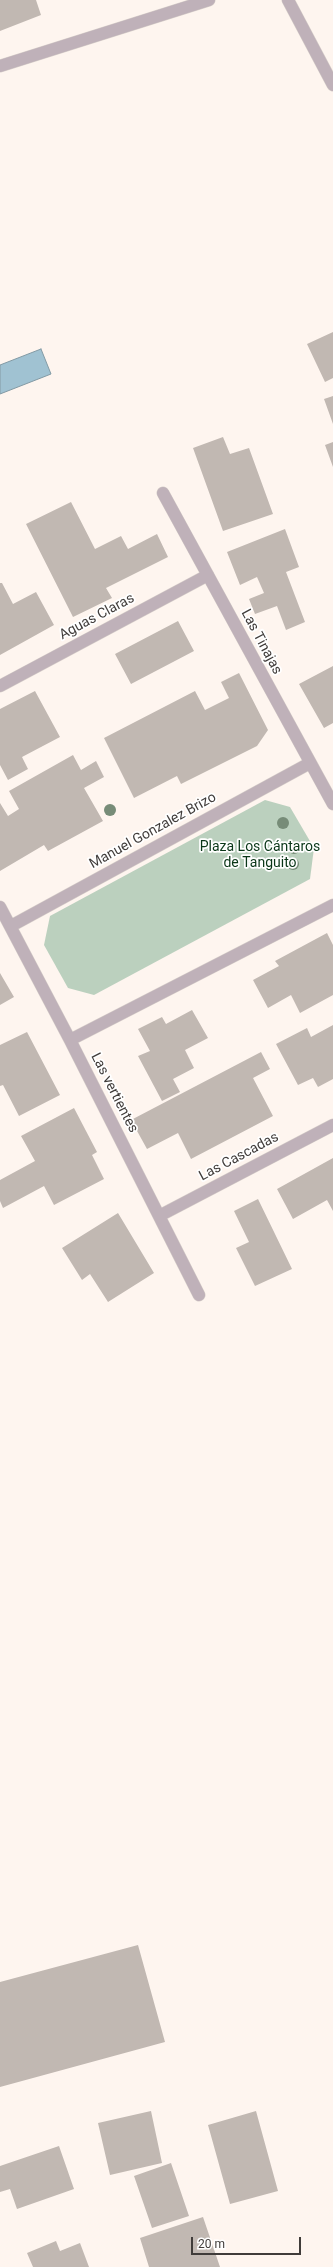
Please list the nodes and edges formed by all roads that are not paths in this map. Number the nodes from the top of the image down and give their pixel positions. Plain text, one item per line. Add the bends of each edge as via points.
1 (209, 0) edge
2 (288, 0) edge
3 (0, 66) edge
4 (333, 85) edge
5 (163, 493) dead end
6 (208, 575) junction
7 (0, 686) edge
8 (310, 763) junction
9 (333, 804) edge
10 (333, 905) edge
11 (0, 907) edge
12 (10, 926) junction
13 (70, 1040) junction
14 (333, 1125) edge
15 (159, 1216) junction
16 (199, 1295) dead end

1 - 3 street
2 - 4 street
5 - 6 street, Las Tinajas
6 - 7 street, Aguas Claras
6 - 8 street, Las Tinajas
8 - 9 street, Las Tinajas
8 - 12 street, Manuel Gonzalez Brizo
10 - 13 street
11 - 12 street, Las vertientes
12 - 13 street, Las vertientes
13 - 15 street, Las vertientes
14 - 15 street, Las Cascadas
15 - 16 street, Las vertientes

